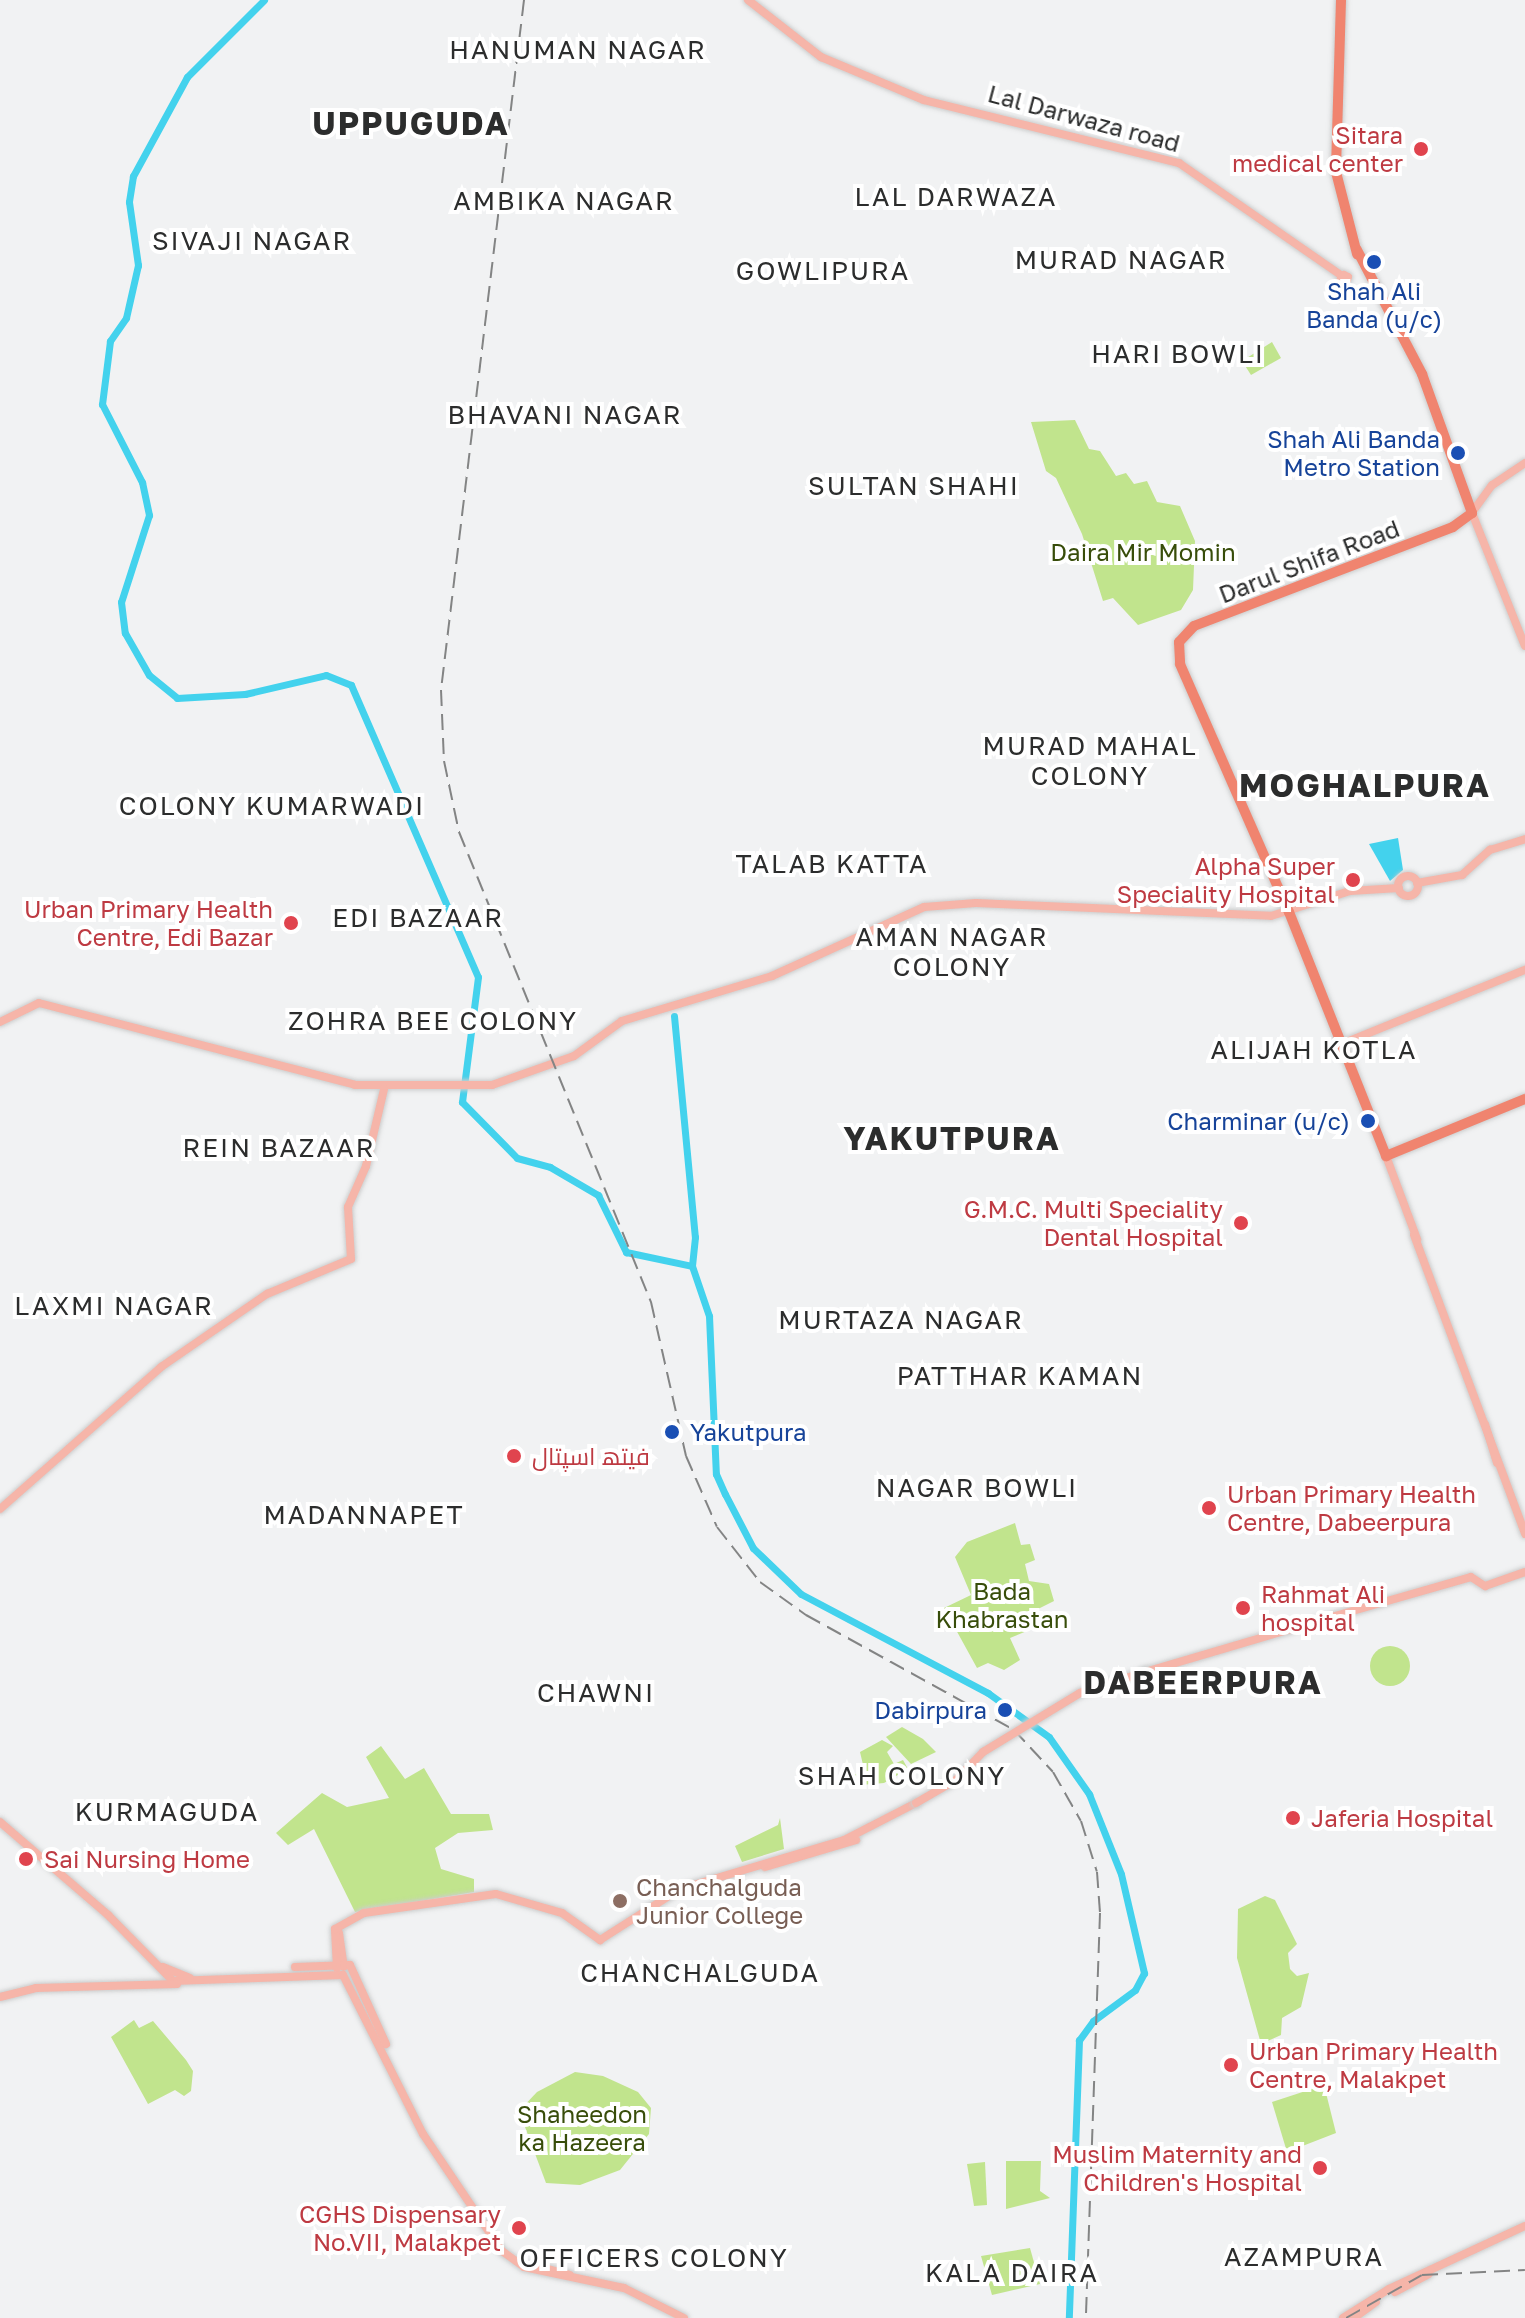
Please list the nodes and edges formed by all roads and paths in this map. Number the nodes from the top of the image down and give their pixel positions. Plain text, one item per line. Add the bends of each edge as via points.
1 (748, 0) edge
2 (1341, 0) edge
3 (1365, 271) junction
4 (1525, 465) edge
5 (1471, 512) junction
6 (1525, 646) edge
7 (1525, 658) edge
8 (1525, 839) edge
9 (1417, 883) junction
10 (1399, 888) junction
11 (1289, 912) junction
12 (1525, 970) edge
13 (0, 1022) edge
14 (1347, 1047) junction
15 (384, 1089) junction
16 (1525, 1099) edge
17 (1387, 1153) junction
18 (0, 1509) edge
19 (1525, 1534) edge
20 (1525, 1572) edge
21 (913, 1807) junction
22 (0, 1822) edge
23 (365, 1916) junction
24 (335, 1946) junction
25 (319, 1965) junction
26 (340, 1970) junction
27 (174, 1980) junction
28 (0, 1997) edge
29 (1525, 2226) edge
30 (1430, 2273) junction
31 (684, 2318) edge
32 (694, 2318) edge
33 (1343, 2318) edge
34 (1354, 2318) edge

1 - 3 main road, Lal Darwaza road via 836,66 924,100 1179,163 1345,276
2 - 3 highway via 1336,172
3 - 5 highway via 1422,374
4 - 5 main road
5 - 6 main road
5 - 7 main road
5 - 11 highway, Darul Shifa Road via 1194,626 1181,639 1181,659
8 - 9 main road via 1490,850 1463,874
9 - 10 main road via 1407,876
9 - 10 main road via 1411,895
10 - 11 main road via 1350,891
11 - 14 highway, Darul Shifa Road
11 - 15 main road via 1211,916 1031,904 933,905 772,976 622,1021 574,1056 492,1085
12 - 14 main road
13 - 15 main road via 35,1003
14 - 17 highway
15 - 18 main road via 369,1154 348,1207 351,1259 267,1294 161,1367
16 - 17 highway
17 - 19 main road via 1413,1237 1485,1424 1482,1430
20 - 21 main road, bridge via 1485,1586 1471,1577 1080,1693 983,1752 956,1780
21 - 23 main road via 844,1840 680,1889 600,1940 562,1913 496,1894
21 - 23 main road via 846,1845 682,1892 601,1944 559,1917 495,1899
22 - 27 main road
23 - 24 main road via 337,1925
23 - 26 main road via 340,1928
24 - 25 main road
24 - 26 main road
25 - 26 main road
25 - 27 main road
26 - 27 main road
26 - 31 main road via 409,2110 502,2251 524,2267 624,2288
26 - 32 main road via 355,1971 430,2135 515,2255 642,2290
27 - 28 main road via 152,1986 36,1988
29 - 30 main road
30 - 33 main road
30 - 34 main road

